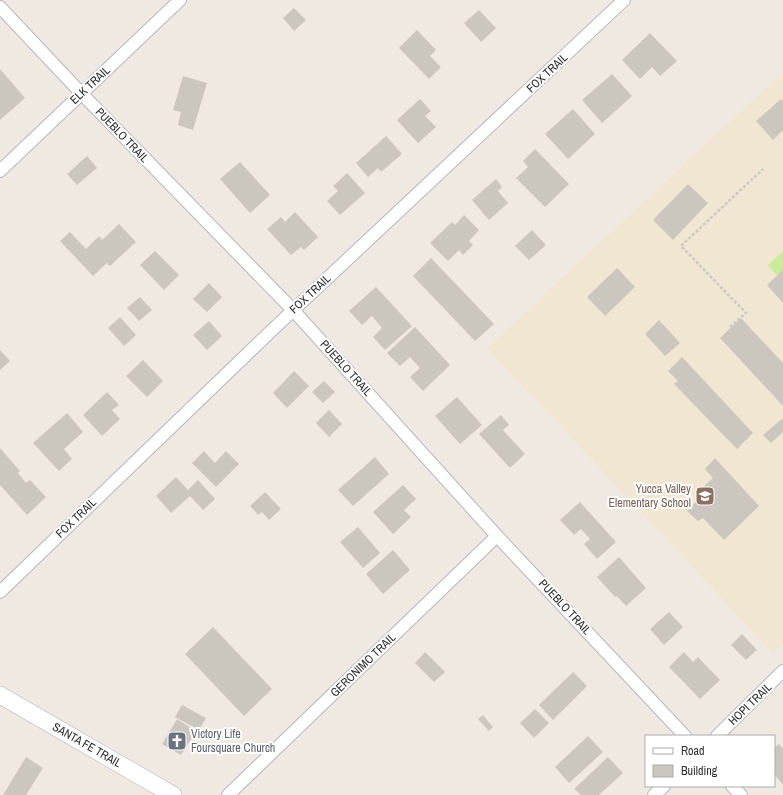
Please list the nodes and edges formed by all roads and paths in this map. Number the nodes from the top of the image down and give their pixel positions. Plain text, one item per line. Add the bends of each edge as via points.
1 (180, 0) edge
2 (624, 0) edge
3 (0, 7) edge
4 (81, 93) junction
5 (763, 169) dead end
6 (0, 171) edge
7 (293, 310) junction
8 (730, 328) dead end
9 (497, 536) junction
10 (0, 592) edge
11 (783, 671) edge
12 (0, 695) edge
13 (684, 735) edge
14 (718, 735) edge
15 (663, 787) edge
16 (733, 787) edge
17 (173, 795) edge
18 (228, 795) edge
19 (654, 795) edge
20 (740, 795) edge

1 - 4 street, ELK TRAIL
2 - 7 street, FOX TRAIL
3 - 4 street, PUEBLO TRAIL
4 - 6 street, ELK TRAIL
4 - 7 street, PUEBLO TRAIL
5 - 8 path via 681,246 746,313
7 - 9 street, PUEBLO TRAIL
7 - 10 street, FOX TRAIL
9 - 13 street, PUEBLO TRAIL
9 - 18 street, GERONIMO TRAIL
11 - 14 street, HOPI TRAIL
12 - 17 street, SANTA FE TRAIL
15 - 19 street
16 - 20 street

